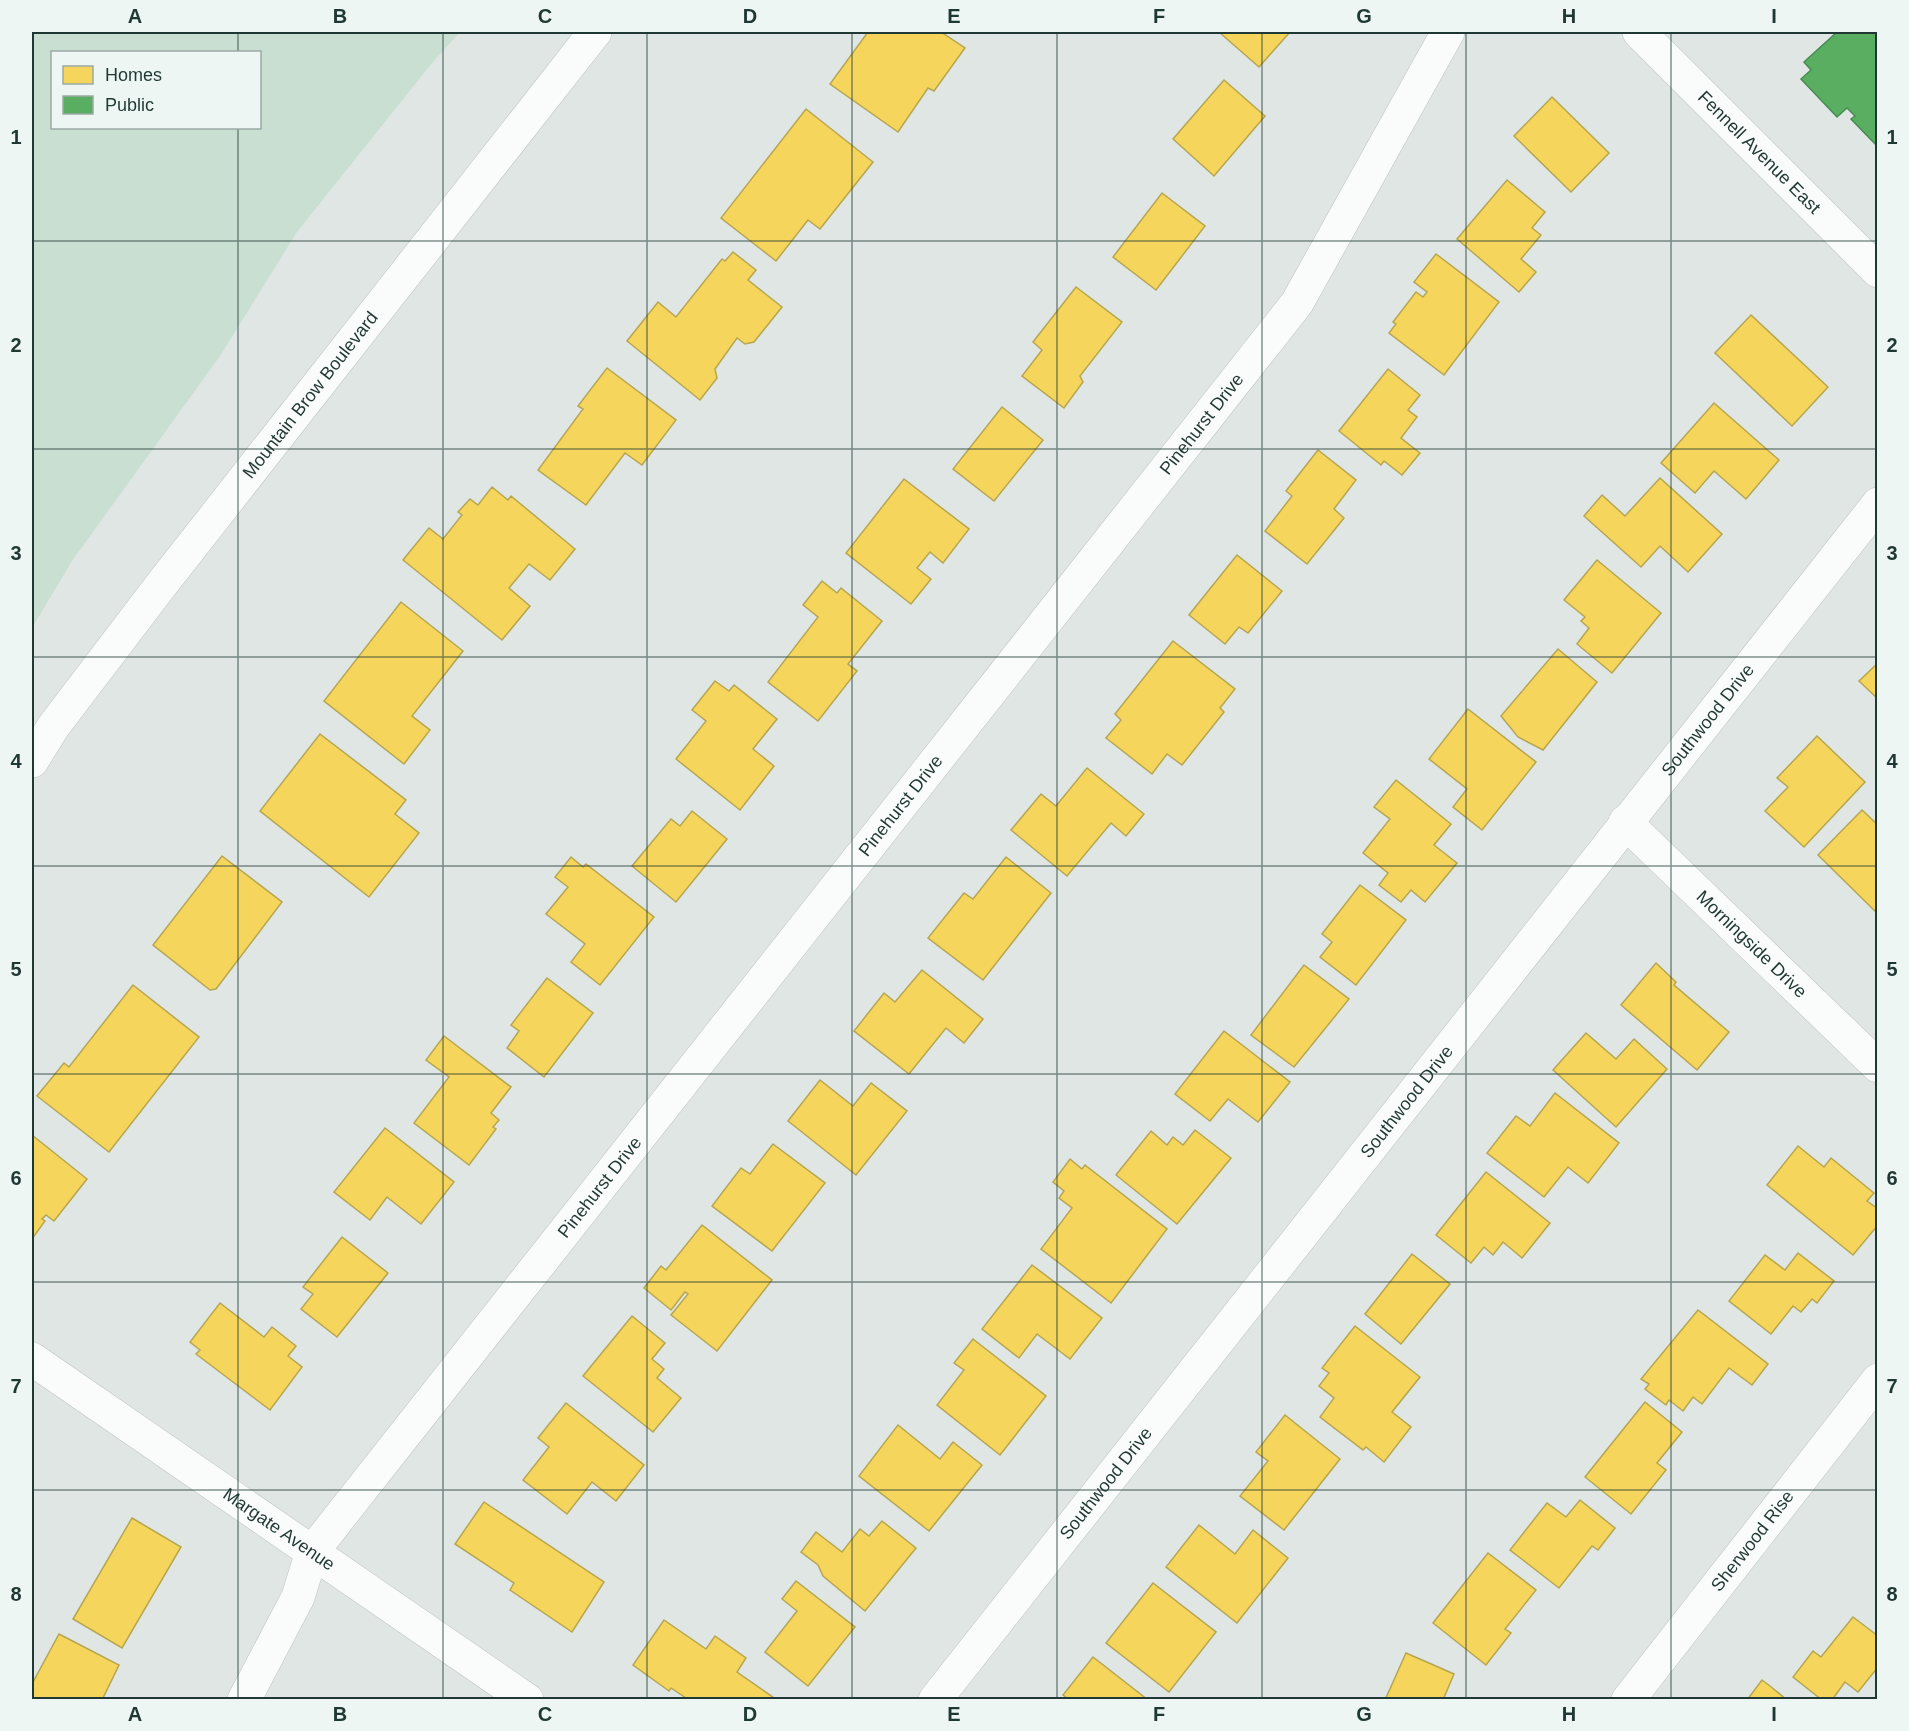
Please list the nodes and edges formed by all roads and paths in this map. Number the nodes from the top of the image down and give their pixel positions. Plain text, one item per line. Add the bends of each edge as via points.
1 (595, 32) edge
2 (1448, 32) edge
3 (1639, 32) edge
4 (1878, 271) edge
5 (1878, 504) edge
6 (32, 761) edge
7 (1625, 822) junction
8 (1878, 1066) edge
9 (32, 1359) edge
10 (1878, 1380) edge
11 (312, 1551) junction
12 (244, 1700) edge
13 (527, 1700) edge
14 (935, 1700) edge
15 (1628, 1700) edge

1 - 6 street, Mountain Brow Boulevard via 158,589
2 - 11 street, Pinehurst Drive via 1297,303
3 - 4 street, Fennell Avenue East
5 - 7 street, Southwood Drive
7 - 8 street, Morningside Drive
7 - 14 street, Southwood Drive
9 - 11 street, Margate Avenue
10 - 15 street, Sherwood Rise
11 - 12 street via 298,1596
11 - 13 street, Margate Avenue

